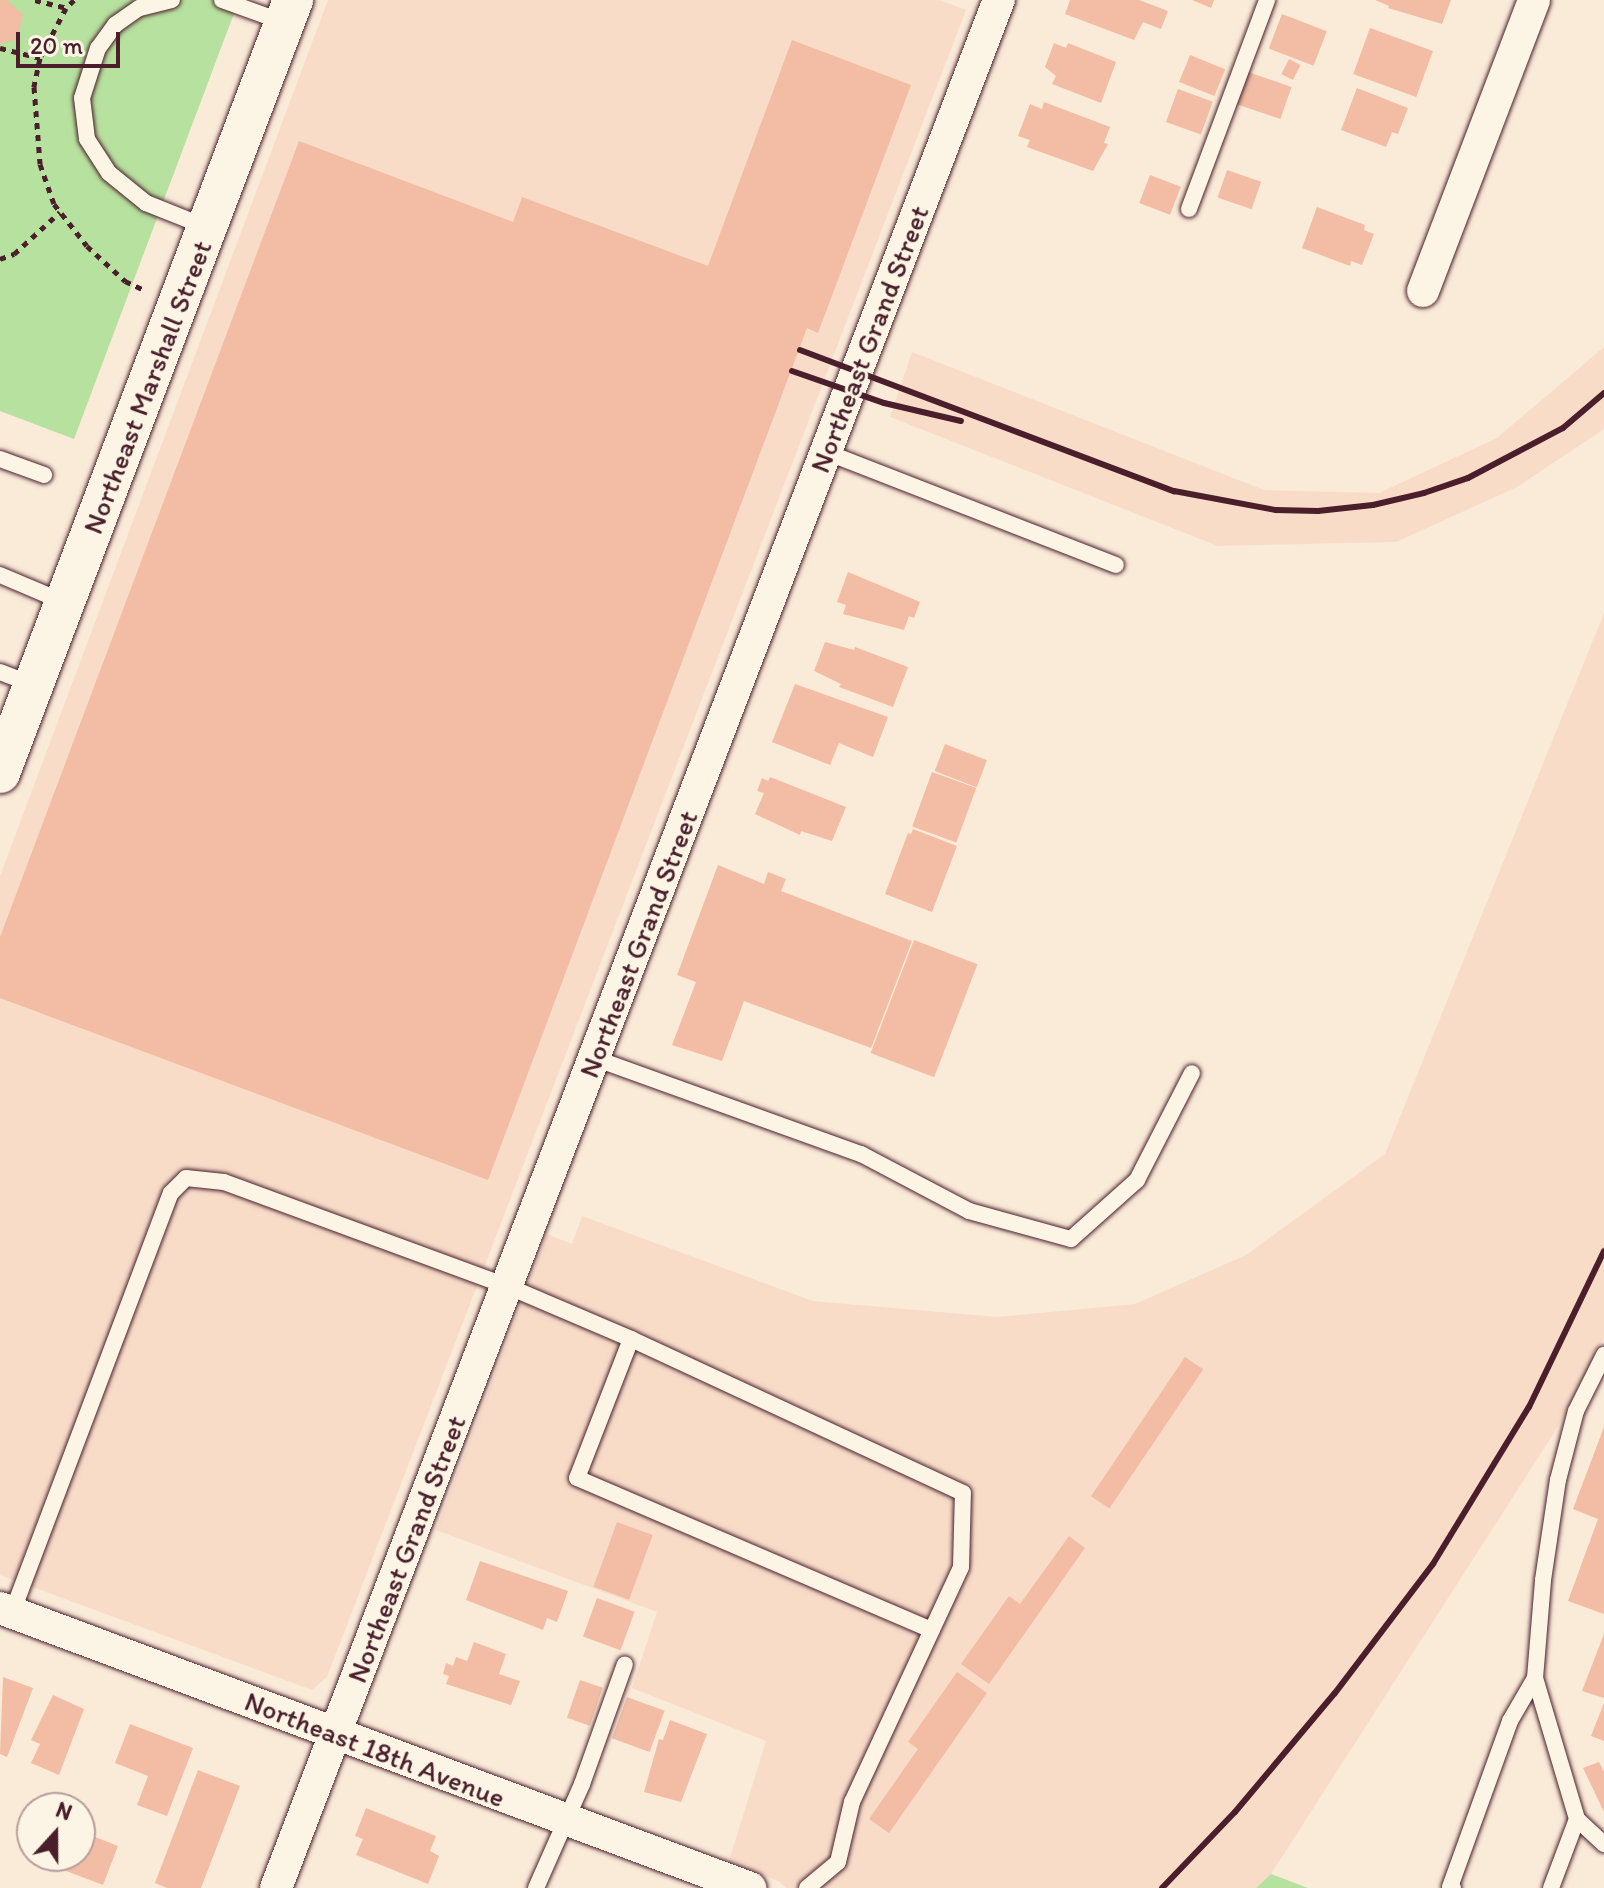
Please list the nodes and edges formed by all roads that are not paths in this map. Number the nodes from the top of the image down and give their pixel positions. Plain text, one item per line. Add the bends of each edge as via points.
1 (172, 0) edge
2 (222, 0) edge
3 (999, 0) edge
4 (1267, 0) edge
5 (1534, 0) edge
6 (289, 12) edge
7 (1189, 209) dead end
8 (209, 228) junction
9 (1423, 291) dead end
10 (826, 452) junction
11 (0, 459) edge
12 (44, 475) dead end
13 (1116, 565) dead end
14 (0, 575) edge
15 (64, 602) junction
16 (17, 678) edge
17 (0, 773) edge
18 (594, 1058) junction
19 (1192, 1073) dead end
20 (507, 1286) junction
21 (631, 1339) junction
22 (1604, 1355) edge
23 (6, 1610) edge
24 (932, 1630) junction
25 (625, 1664) dead end
26 (1535, 1678) junction
27 (335, 1734) junction
28 (1577, 1819) junction
29 (566, 1821) junction
30 (1604, 1844) edge
31 (276, 1888) edge
32 (536, 1888) edge
33 (750, 1888) edge
34 (807, 1888) edge
35 (1453, 1888) edge
36 (1551, 1888) edge

1 - 8 lane via 139,8 115,25 98,48 82,98 87,139 109,173 146,203
2 - 6 lane
3 - 10 street, Northeast Grand Street
4 - 7 lane
5 - 9 street
6 - 8 street, Northeast Marshall Street
8 - 15 street, Northeast Marshall Street
10 - 13 lane
10 - 18 street, Northeast Grand Street
11 - 12 lane
14 - 15 lane
15 - 16 street, Northeast Marshall Street
16 - 17 street, Northeast Marshall Street
18 - 19 lane via 861,1154 969,1211 1071,1239 1137,1180
18 - 20 street, Northeast Grand Street
20 - 21 lane
20 - 23 lane via 224,1182 186,1178 176,1184
20 - 27 street, Northeast Grand Street
21 - 24 lane via 963,1493 961,1567
21 - 24 lane via 577,1478
22 - 26 lane via 1576,1411 1558,1480
23 - 27 street, Northeast 18th Avenue
24 - 34 lane via 852,1802 838,1862
25 - 29 lane
26 - 28 lane
26 - 35 lane via 1510,1721
27 - 29 street, Northeast 18th Avenue
27 - 31 street, Northeast Grand Street
28 - 30 lane
28 - 36 lane
29 - 32 lane
29 - 33 street, Northeast 18th Avenue

